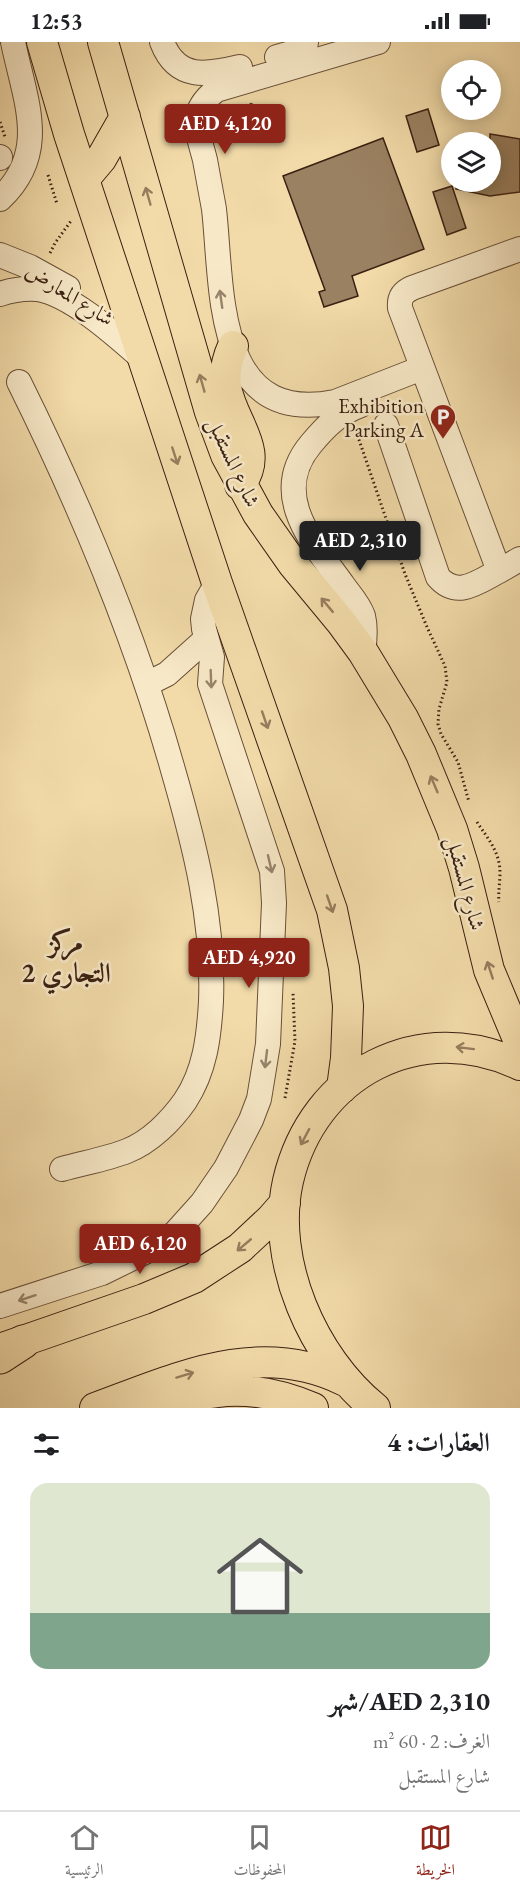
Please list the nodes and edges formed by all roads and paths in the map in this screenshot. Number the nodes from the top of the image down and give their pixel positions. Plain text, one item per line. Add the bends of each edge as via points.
1 (14, 42) edge
2 (42, 42) edge
3 (103, 42) edge
4 (162, 42) edge
5 (306, 42) edge
6 (378, 42) edge
7 (0, 74) edge
8 (26, 102) junction
9 (125, 117) junction
10 (48, 176) dead end
11 (85, 178) junction
12 (0, 199) edge
13 (57, 204) dead end
14 (77, 216) dead end
15 (520, 249) edge
16 (0, 255) edge
17 (42, 274) junction
18 (0, 294) edge
19 (233, 346) junction
20 (141, 350) junction
21 (425, 376) junction
22 (19, 382) dead end
23 (349, 409) junction
24 (386, 425) dead end
25 (240, 485) junction
26 (520, 559) edge
27 (499, 571) junction
28 (217, 583) junction
29 (206, 639) junction
30 (363, 652) junction
31 (147, 684) junction
32 (469, 804) dead end
33 (473, 813) dead end
34 (499, 909) dead end
35 (520, 1044) edge
36 (520, 1065) edge
37 (342, 1088) junction
38 (62, 1169) dead end
39 (285, 1203) junction
40 (0, 1306) edge
41 (8, 1350) edge
42 (347, 1382) junction
43 (130, 1395) junction
44 (94, 1408) edge
45 (313, 1408) edge
46 (375, 1408) edge

1 - 8 street
2 - 11 main road
3 - 9 main road, شارع المستقبل
4 - 5 street via 170,57 186,70 213,74 305,49
19 -> 6 street via 222,307 213,204 197,129 200,110 209,95 224,86
7 - 8 street
8 - 12 street via 31,133 28,159 16,182
9 - 11 main road
25 -> 9 main road, شارع المستقبل via 210,412
10 - 13 path
11 - 20 main road
14 - 17 path via 55,243
15 - 21 street via 412,288 400,298 400,308
16 - 17 street, شارع المعارض
17 - 20 street, شارع المعارض via 86,299
18 - 20 street via 26,289 60,296
19 - 21 street via 245,375 253,383 272,396 295,403 335,402
19 - 25 main road via 226,365 226,386 250,452 249,469
20 -> 28 main road
21 - 23 street
21 - 27 street
22 - 31 street via 87,527
23 - 30 street via 334,419 303,454 294,477 294,505 314,544 359,606 365,627
23 - 32 path via 405,574 445,666 447,682 438,724 458,762
24 - 27 street via 438,577 447,586 460,589
30 -> 25 main road, شارع المستقبل via 274,540
26 - 27 street
28 - 29 street via 204,609
28 -> 37 main road via 340,939 348,1006
29 - 31 street via 176,667
29 -> 40 street via 212,657 211,690 272,871 268,1044 259,1098 226,1168 175,1233 102,1273
35 -> 30 main road, شارع المستقبل via 489,970 464,868 437,791 403,718
31 - 38 street via 201,873 211,948 207,1045 203,1064 185,1101 160,1130 128,1151
33 - 34 path via 496,854
36 -> 37 main road via 470,1048 433,1047 398,1054 378,1063
37 -> 39 main road via 303,1140 291,1171
39 -> 41 main road via 240,1248 194,1278
39 - 42 main road via 286,1247 302,1307 320,1346
43 -> 42 main road via 199,1371 259,1361 291,1362
42 - 46 main road
43 - 44 main road
43 - 45 main road via 157,1401 242,1391

